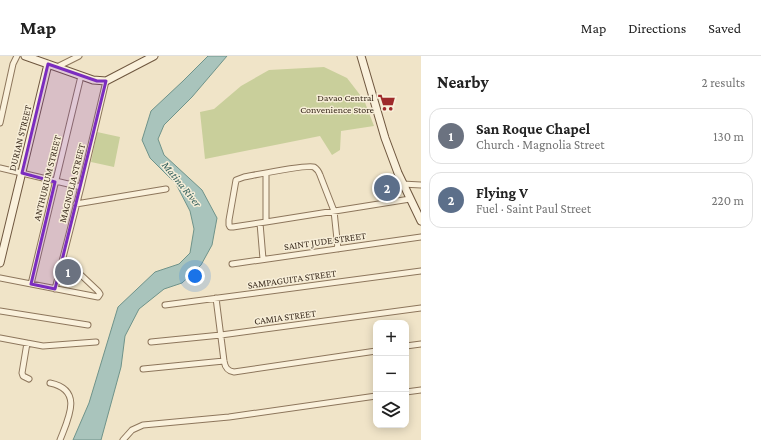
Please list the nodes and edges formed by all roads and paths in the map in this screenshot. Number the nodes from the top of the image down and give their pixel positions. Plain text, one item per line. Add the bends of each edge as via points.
1 (17, 56) edge
2 (25, 56) edge
3 (79, 56) edge
4 (154, 56) edge
5 (361, 56) edge
6 (48, 64) junction
7 (57, 67) junction
8 (81, 76) junction
9 (106, 80) junction
10 (0, 123) edge
11 (0, 168) edge
12 (22, 173) junction
13 (266, 173) junction
14 (55, 182) junction
15 (402, 184) junction
16 (421, 185) edge
17 (81, 187) junction
18 (166, 189) dead end
19 (410, 199) junction
20 (76, 204) junction
21 (334, 211) junction
22 (421, 221) edge
23 (263, 222) junction
24 (421, 237) edge
25 (338, 249) junction
26 (63, 258) junction
27 (263, 259) junction
28 (0, 263) edge
29 (232, 264) dead end
30 (421, 271) edge
31 (0, 278) edge
32 (31, 284) junction
33 (55, 289) junction
34 (216, 298) junction
35 (165, 305) dead end
36 (421, 308) edge
37 (0, 311) edge
38 (88, 325) dead end
39 (220, 335) junction
40 (0, 338) edge
41 (96, 342) dead end
42 (151, 342) dead end
43 (27, 343) junction
44 (421, 344) edge
45 (409, 346) edge
46 (373, 351) edge
47 (224, 361) junction
48 (143, 369) dead end
49 (29, 379) dead end
50 (50, 383) dead end
51 (421, 390) edge
52 (409, 392) edge
53 (373, 396) edge
54 (60, 440) edge
55 (123, 440) edge

1 - 10 street
2 - 6 street
3 - 7 street
4 - 9 street
5 - 15 street via 385,138
6 - 7 street
6 - 12 street, DURIAN STREET
7 - 8 street
8 - 9 street via 97,81
8 - 14 street, ANTHURIUM STREET
9 - 17 street, MAGNOLIA STREET
11 - 12 street
12 - 14 street
12 - 28 street, DURIAN STREET
13 - 21 street via 314,167 318,170
13 - 23 street
13 - 23 street via 236,180 229,225 233,227
14 - 17 street
14 - 32 street, ANTHURIUM STREET
15 - 16 street
15 - 19 street
17 - 20 street, MAGNOLIA STREET
18 - 20 street
19 - 21 street
19 - 22 street
20 - 26 street, MAGNOLIA STREET
21 - 23 street
21 - 25 street
23 - 27 street
24 - 25 street, SAINT JUDE STREET
25 - 27 street, SAINT JUDE STREET
26 - 33 street, MAGNOLIA STREET
26 - 33 street via 98,291 99,296 97,298
27 - 29 street, SAINT JUDE STREET
30 - 34 street, SAMPAGUITA STREET
31 - 32 street
32 - 33 street
34 - 35 street, SAMPAGUITA STREET
34 - 39 street
36 - 39 street, CAMIA STREET
37 - 38 street
39 - 42 street, CAMIA STREET
39 - 47 street
40 - 43 street
41 - 43 street via 48,347
43 - 49 street via 22,373
44 - 45 street
46 - 47 street via 234,372 227,369
47 - 48 street
50 - 54 street via 64,388 71,399 70,413
51 - 52 street
53 - 55 street via 229,417 142,425 132,430

